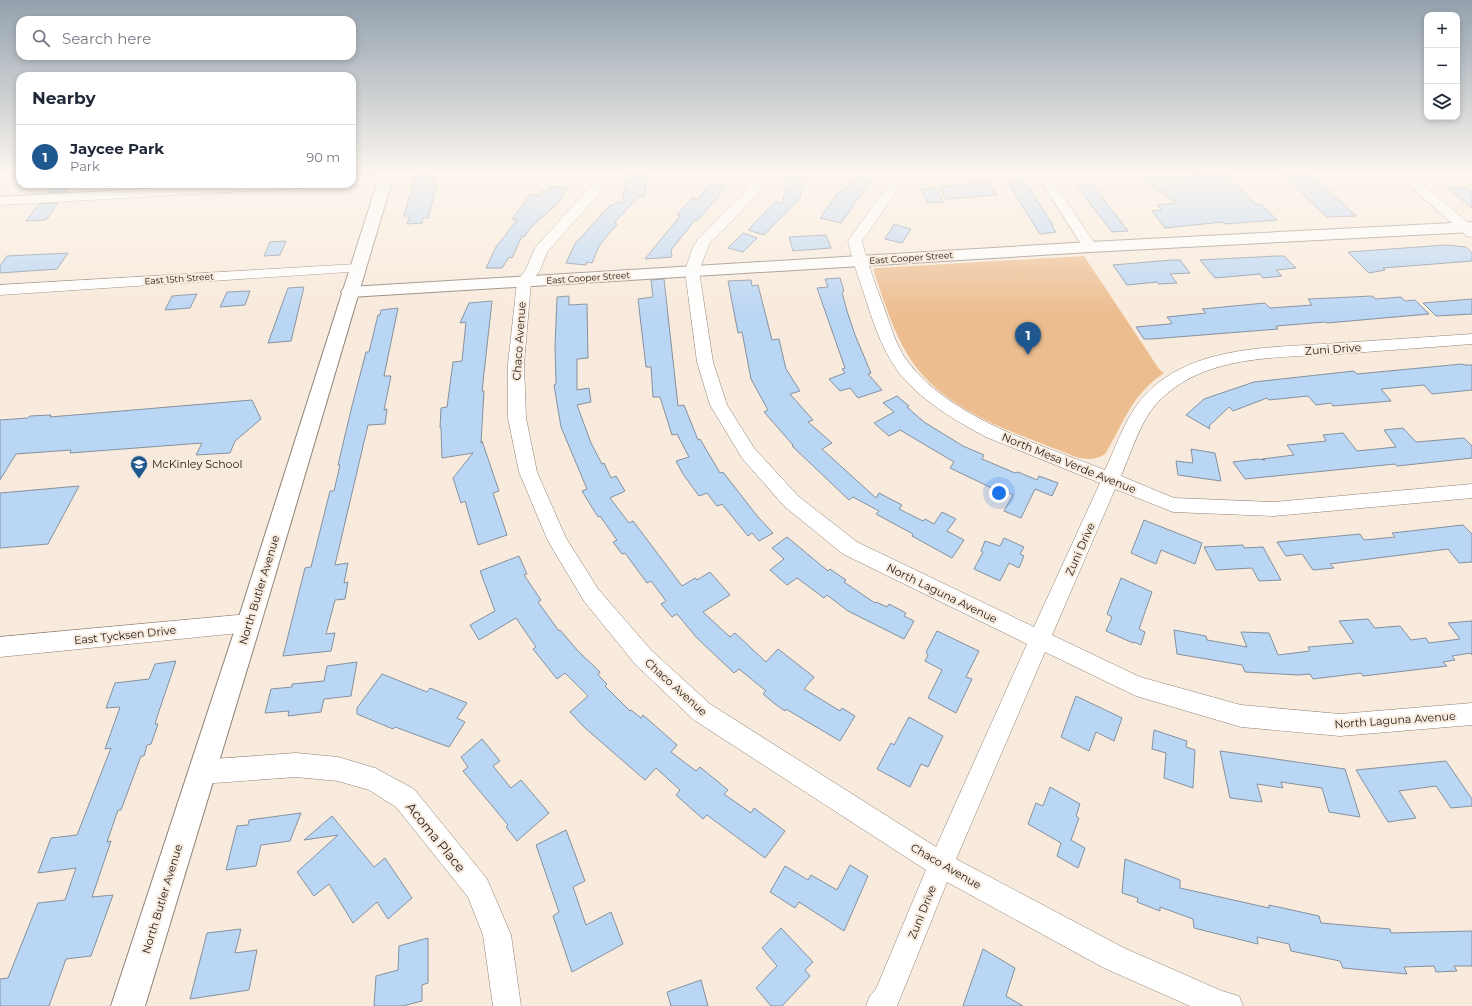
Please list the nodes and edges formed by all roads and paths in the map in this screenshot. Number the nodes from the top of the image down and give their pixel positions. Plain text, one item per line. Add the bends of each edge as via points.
1 (372, 221) edge
2 (566, 221) edge
3 (725, 221) edge
4 (869, 221) edge
5 (1073, 221) edge
6 (1460, 221) edge
7 (1470, 229) edge
8 (1090, 247) junction
9 (859, 262) junction
10 (358, 268) junction
11 (692, 271) junction
12 (524, 282) junction
13 (0, 290) edge
14 (350, 292) junction
15 (1472, 339) edge
16 (1111, 480) junction
17 (1472, 491) edge
18 (249, 622) junction
19 (1038, 640) junction
20 (0, 647) edge
21 (1472, 714) edge
22 (201, 772) junction
23 (941, 865) junction
24 (128, 1006) edge
25 (507, 1006) edge
26 (880, 1006) edge
27 (1224, 1006) edge

1 - 10 street, North Butler Avenue
2 - 12 street, Chaco Avenue via 540,251 533,270
3 - 11 street, North Laguna Avenue via 703,243
4 - 9 street, North Mesa Verde Avenue via 855,241
5 - 8 street
6 - 7 street
7 - 8 street, East Cooper Street
8 - 9 street, East Cooper Street
9 - 11 street, East Cooper Street
9 - 16 street, North Mesa Verde Avenue via 890,344 899,361 919,384 945,405 980,426
10 - 13 street, East 15th Street
10 - 14 street, North Butler Avenue
11 - 12 street, East Cooper Street
11 - 19 street, North Laguna Avenue via 705,362 719,405 748,453 791,501 850,548
12 - 14 street, East Cooper Street
12 - 23 street, Chaco Avenue via 516,364 517,418 528,472 558,541 591,595 643,657 702,712
14 - 18 street, North Butler Avenue
15 - 16 street, Zuni Drive via 1247,355 1211,362 1174,379 1147,403 1140,413
16 - 17 street, North Mesa Verde Avenue via 1173,505 1274,508
16 - 19 street, Zuni Drive
18 - 20 street, East Tycksen Drive
18 - 22 street, North Butler Avenue
19 - 21 street, North Laguna Avenue via 1136,686 1240,716 1340,725
19 - 23 street, Zuni Drive
22 - 24 street, North Butler Avenue
22 - 25 street, Acoma Place via 296,765 338,769 375,780 405,798 478,888 497,935
23 - 26 street, Zuni Drive via 886,999
23 - 27 street, Chaco Avenue via 1114,958

